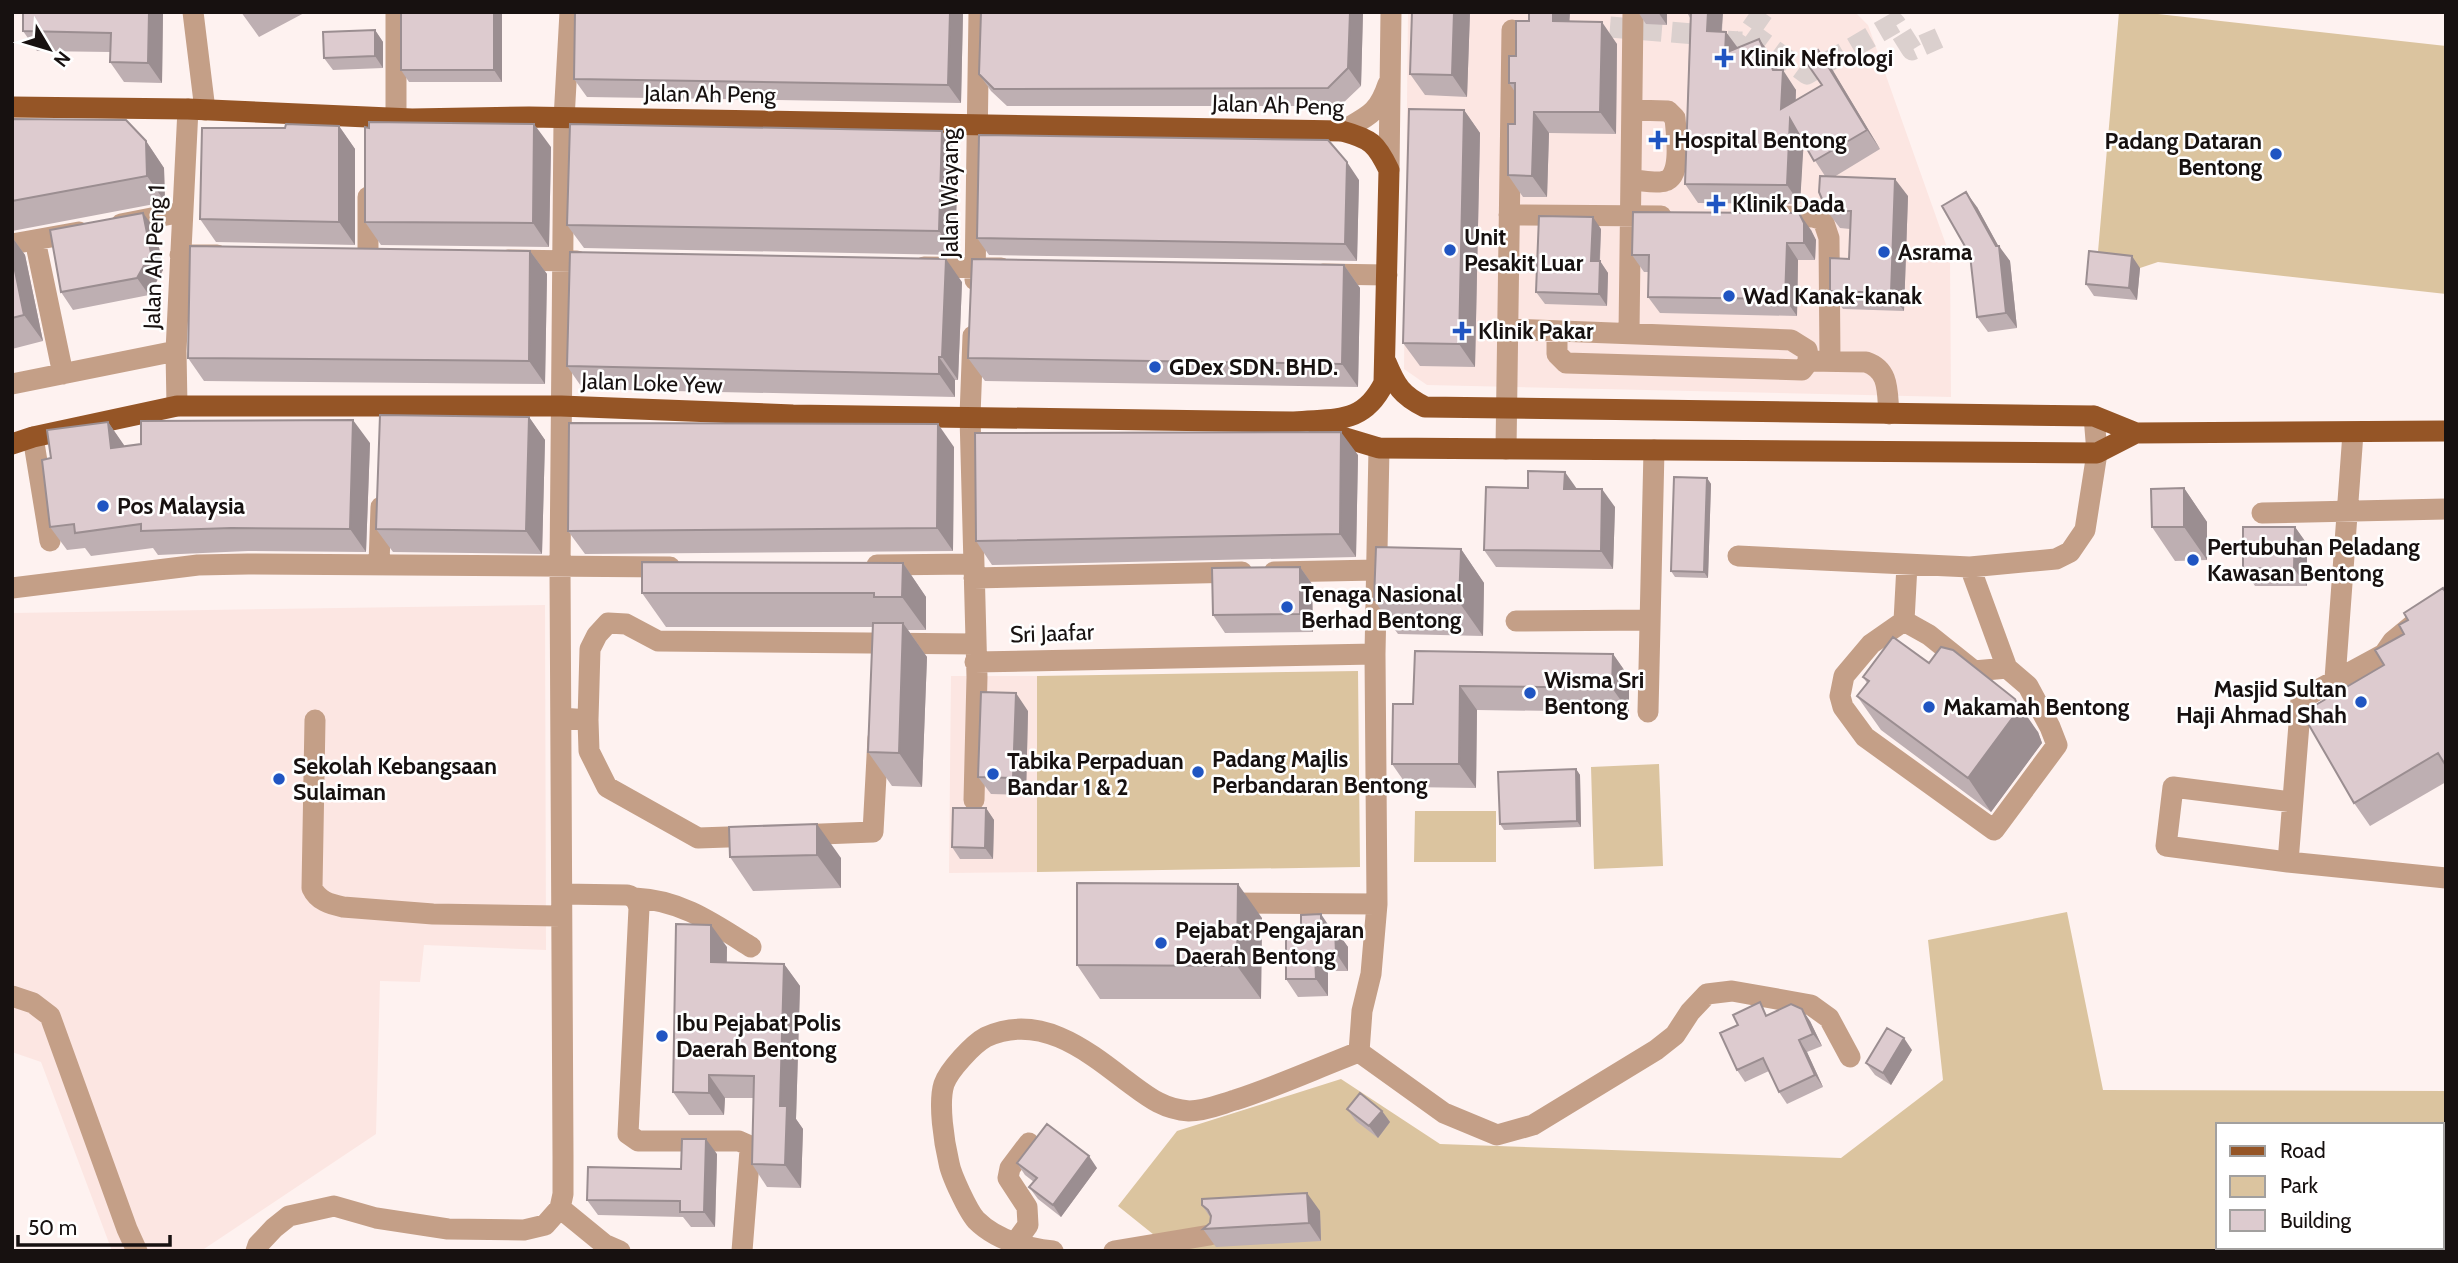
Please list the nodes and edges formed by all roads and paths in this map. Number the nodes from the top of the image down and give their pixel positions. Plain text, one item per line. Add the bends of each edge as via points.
1 (192, 12) edge
2 (396, 12) edge
3 (570, 12) edge
4 (979, 12) edge
5 (1391, 12) edge
6 (1633, 12) edge
7 (1512, 30) dead end
8 (1391, 76) junction
9 (12, 107) edge
10 (196, 110) junction
11 (1632, 110) junction
12 (368, 118) junction
13 (396, 118) junction
14 (564, 119) junction
15 (976, 123) junction
16 (1342, 131) junction
17 (368, 143) edge
18 (1389, 170) junction
19 (1631, 180) junction
20 (368, 182) edge
21 (182, 212) junction
22 (1509, 215) junction
23 (1631, 216) junction
24 (1683, 216) edge
25 (1748, 216) edge
26 (35, 240) junction
27 (12, 244) edge
28 (180, 255) junction
29 (234, 256) edge
30 (394, 258) edge
31 (486, 260) edge
32 (564, 261) junction
33 (592, 261) edge
34 (907, 267) edge
35 (976, 268) junction
36 (1017, 269) edge
37 (1305, 274) edge
38 (1387, 275) junction
39 (975, 295) edge
40 (974, 322) edge
41 (1508, 329) junction
42 (1557, 331) junction
43 (1629, 333) junction
44 (176, 351) junction
45 (1820, 361) junction
46 (1385, 362) junction
47 (63, 374) junction
48 (12, 384) edge
49 (384, 406) junction
50 (561, 406) junction
51 (177, 407) junction
52 (1506, 408) junction
53 (1889, 414) junction
54 (970, 416) junction
55 (2094, 416) junction
56 (1294, 422) junction
57 (2446, 431) edge
58 (383, 432) edge
59 (2136, 433) junction
60 (2353, 433) junction
61 (33, 437) junction
62 (12, 444) edge
63 (1379, 448) junction
64 (1506, 449) junction
65 (1654, 450) junction
66 (2097, 453) junction
67 (382, 485) edge
68 (2446, 509) edge
69 (2348, 510) junction
70 (2262, 513) dead end
71 (50, 541) edge
72 (1738, 556) dead end
73 (379, 564) junction
74 (863, 565) edge
75 (1907, 565) junction
76 (684, 567) edge
77 (1970, 567) junction
78 (560, 568) junction
79 (1377, 570) junction
80 (973, 571) junction
81 (12, 588) edge
82 (2446, 600) edge
83 (1650, 620) junction
84 (1516, 621) dead end
85 (1904, 621) junction
86 (884, 642) junction
87 (975, 653) junction
88 (1375, 654) junction
89 (2007, 668) junction
90 (882, 669) edge
91 (2335, 679) junction
92 (1648, 712) dead end
93 (561, 718) junction
94 (315, 720) dead end
95 (588, 720) junction
96 (879, 723) edge
97 (974, 800) dead end
98 (2292, 802) junction
99 (2288, 862) junction
100 (2446, 878) edge
101 (635, 898) junction
102 (1206, 903) edge
103 (1377, 904) junction
104 (562, 905) junction
105 (751, 947) dead end
106 (12, 996) edge
107 (1359, 1052) junction
108 (1850, 1057) dead end
109 (1029, 1143) edge
110 (560, 1208) junction
111 (1210, 1235) edge
112 (1015, 1243) junction
113 (137, 1251) edge
114 (256, 1251) edge
115 (620, 1251) edge
116 (741, 1251) edge
117 (1053, 1251) edge
118 (1114, 1251) edge

1 - 10 street, Jalan Ah Peng 1
2 - 13 street
3 - 14 street
4 - 15 street, Jalan Wayang
5 - 8 street
6 - 11 street
7 - 22 street
8 - 16 street via 1382,104
8 - 18 street
9 - 10 main road, Jalan Ah Peng
10 - 12 main road, Jalan Ah Peng
10 - 21 street, Jalan Ah Peng 1
11 - 19 street
11 - 19 street via 1668,111 1675,118 1677,167 1665,181
12 - 13 main road, Jalan Ah Peng
12 - 17 street
13 - 14 main road, Jalan Ah Peng
14 - 15 main road, Jalan Ah Peng
14 - 32 street
15 - 16 main road, Jalan Ah Peng
15 - 35 street, Jalan Wayang
16 - 18 main road, Jalan Ah Peng via 1365,137 1378,148
18 - 38 main road
19 - 23 street
20 - 30 street via 361,258
21 - 26 street
21 - 28 street, Jalan Ah Peng 1
22 - 23 street
22 - 41 street
23 - 24 street
23 - 43 street
25 - 45 street via 1823,220 1829,238
26 - 27 street
26 - 47 street
28 - 29 street
28 - 44 street, Jalan Ah Peng 1
31 - 32 street
32 - 33 street
32 - 50 street
34 - 35 street
35 - 36 street
35 - 39 street, Jalan Wayang
37 - 38 street
38 - 46 main road
40 - 54 street
41 - 42 street
41 - 52 street
42 - 43 street
42 - 45 street via 1557,354 1566,363 1802,370
43 - 45 street via 1791,341
44 - 47 street
44 - 51 street, Jalan Ah Peng 1
45 - 53 street via 1874,365 1887,382
46 - 52 main road via 1397,388 1425,407
46 - 56 main road via 1384,383 1369,407 1350,417
47 - 48 street
49 - 50 main road, Jalan Loke Yew
49 - 51 main road, Jalan Loke Yew
49 - 58 street
50 - 54 main road, Jalan Loke Yew
50 - 78 street
51 - 61 main road, Jalan Loke Yew
52 - 53 main road
52 - 64 street
53 - 55 main road
54 - 56 main road, Jalan Loke Yew
54 - 80 street
55 - 59 main road
55 - 66 street
56 - 63 main road
57 - 60 main road
59 - 60 main road
59 - 66 main road
60 - 69 street
61 - 62 main road, Jalan Loke Yew
61 - 71 street
63 - 64 main road
63 - 79 street
64 - 65 main road
65 - 66 main road
65 - 83 street
66 - 77 street via 2085,530 2070,552 2056,559
67 - 73 street
68 - 69 street
69 - 70 street
69 - 91 street
72 - 75 street
73 - 78 street
73 - 81 street via 198,565
74 - 80 street
75 - 77 street
75 - 85 street
76 - 78 street
77 - 89 street
78 - 93 street
79 - 80 street
79 - 88 street
80 - 87 street
82 - 91 street via 2384,654
83 - 84 street
83 - 92 street
85 - 89 street via 1974,671
85 - 89 street via 1871,644 1844,676 1843,707 1865,737 1994,830 2057,746 2028,686
86 - 87 street, Sri Jaafar
86 - 90 street
86 - 95 street, Sri Jaafar via 658,641 626,624 608,623 590,649
87 - 88 street, Sri Jaafar
87 - 97 street
88 - 103 street
91 - 98 street via 2301,699
93 - 95 street
93 - 104 street
94 - 104 street via 315,895 343,907 433,914
95 - 96 street via 589,751 607,787 698,838 873,832
98 - 99 street
98 - 99 street via 2173,787 2166,846
99 - 100 street
101 - 104 street via 627,895
101 - 105 street via 681,907
101 - 116 street via 639,908 628,1135 638,1141 739,1141 748,1145
102 - 103 street
103 - 107 street
104 - 110 street
106 - 113 street via 33,1003 50,1016
107 - 108 street via 1444,1113 1497,1135 1533,1125 1656,1050 1675,1035 1707,994 1732,991 1811,1005 1837,1030
107 - 112 street via 1263,1091 1190,1111 1158,1105 1106,1064 1050,1032 1018,1028 984,1038 951,1069 944,1086 949,1165 974,1218 990,1232
109 - 112 street via 1008,1178 1027,1207 1028,1225
110 - 114 street via 545,1225 524,1230 448,1229 334,1206 289,1216
110 - 115 street via 604,1244
111 - 118 street
112 - 117 street

